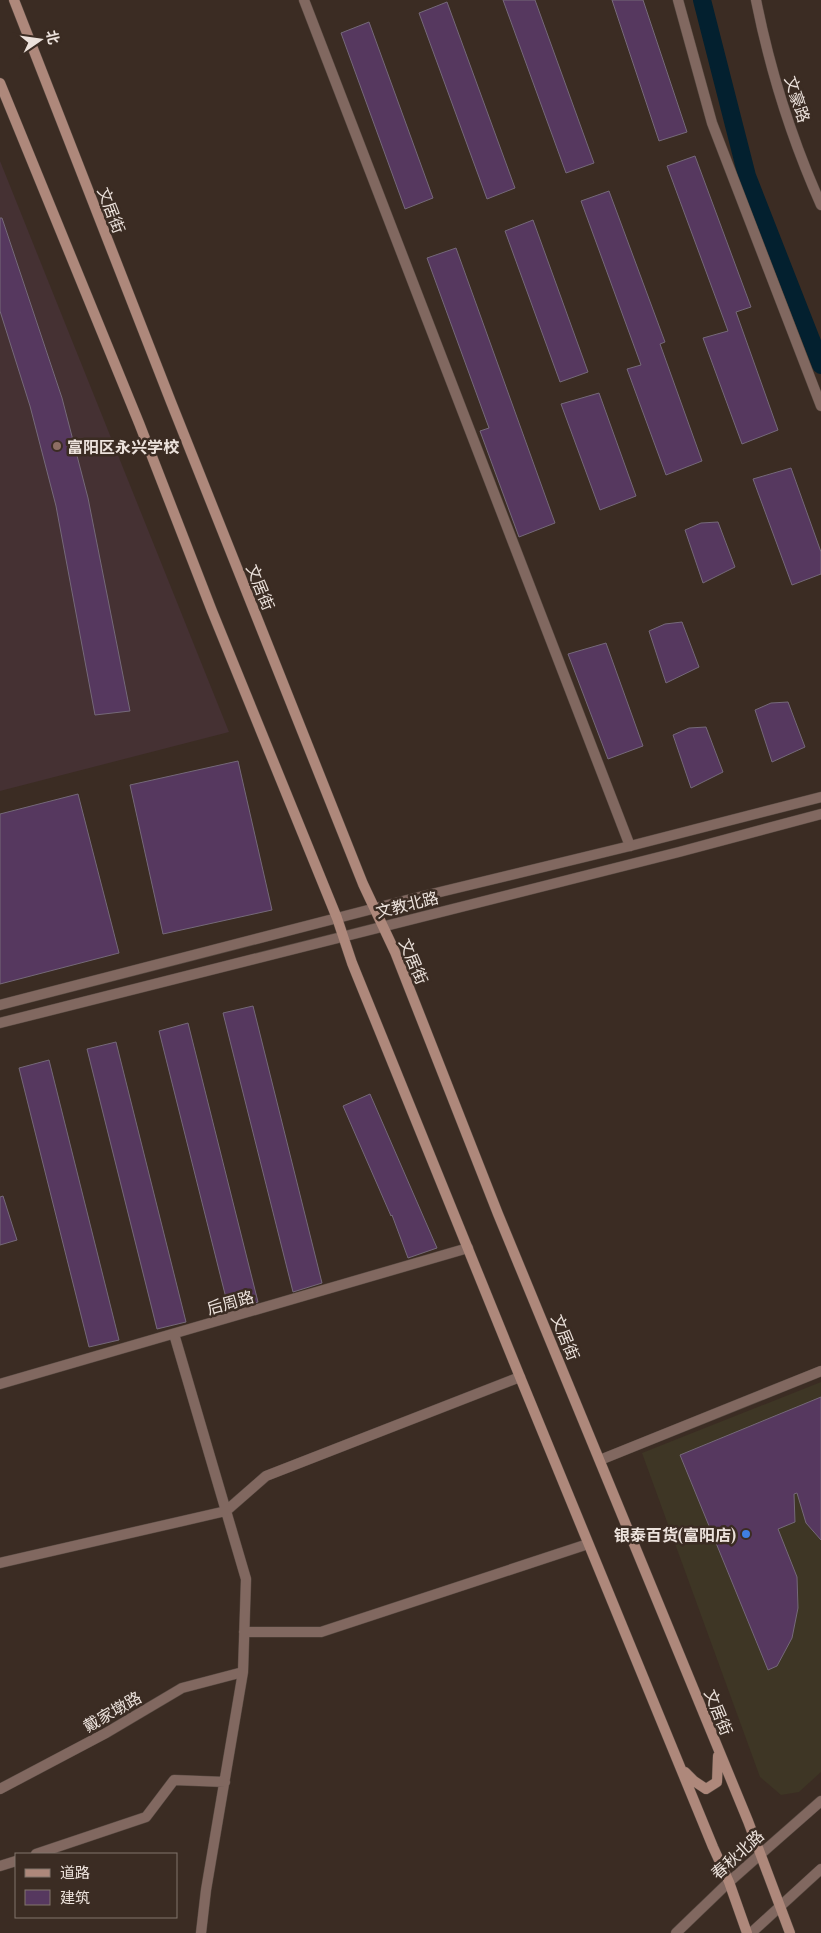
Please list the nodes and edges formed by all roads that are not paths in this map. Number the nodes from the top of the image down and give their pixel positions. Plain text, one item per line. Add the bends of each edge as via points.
1 (14, 0) edge
2 (304, 0) edge
3 (678, 0) edge
4 (756, 0) edge
5 (0, 83) edge
6 (821, 205) edge
7 (821, 406) edge
8 (821, 797) edge
9 (821, 814) edge
10 (630, 846) junction
11 (374, 908) junction
12 (337, 918) junction
13 (381, 926) junction
14 (343, 936) junction
15 (0, 1005) edge
16 (0, 1023) edge
17 (468, 1248) junction
18 (174, 1334) junction
19 (821, 1371) edge
20 (520, 1377) junction
21 (0, 1384) edge
22 (600, 1460) junction
23 (226, 1511) junction
24 (588, 1544) junction
25 (0, 1563) edge
26 (244, 1632) junction
27 (243, 1672) junction
28 (717, 1748) junction
29 (680, 1768) junction
30 (224, 1782) junction
31 (0, 1789) edge
32 (821, 1800) edge
33 (39, 1853) edge
34 (760, 1854) junction
35 (15, 1861) edge
36 (0, 1866) edge
37 (821, 1869) edge
38 (729, 1882) junction
39 (779, 1906) junction
40 (201, 1933) edge
41 (676, 1933) edge
42 (749, 1933) edge
43 (790, 1933) edge

1 - 11 main road, 文居街
2 - 10 street
3 - 7 street via 712,122
4 - 6 street, 文豪路 via 782,103
5 - 12 main road
8 - 10 street, 文教北路
9 - 13 street, 文教北路
10 - 11 street, 文教北路
11 - 12 street, 文教北路
11 - 13 main road, 文居街
12 - 14 main road
12 - 15 street, 文教北路
13 - 14 street, 文教北路
13 - 22 main road, 文居街
14 - 16 street, 文教北路
14 - 17 main road
17 - 18 street, 后周路
17 - 20 main road
18 - 21 street, 后周路
18 - 23 street
19 - 22 street
20 - 23 street via 266,1476
20 - 24 main road
22 - 28 main road, 文居街
23 - 25 street
23 - 26 street via 246,1579
24 - 26 street via 322,1632
24 - 29 main road
26 - 27 street
27 - 30 street
27 - 31 street, 戴家墩路 via 182,1688
28 - 29 main road via 717,1782 706,1788
28 - 34 main road, 文居街
29 - 38 main road
30 - 33 street via 174,1780 146,1817
30 - 40 street
32 - 34 street, 春秋北路
34 - 38 street, 春秋北路
34 - 39 main road, 文居街
35 - 36 street
37 - 39 street
38 - 41 street, 春秋北路
38 - 42 main road
39 - 42 street
39 - 43 main road, 文居街

